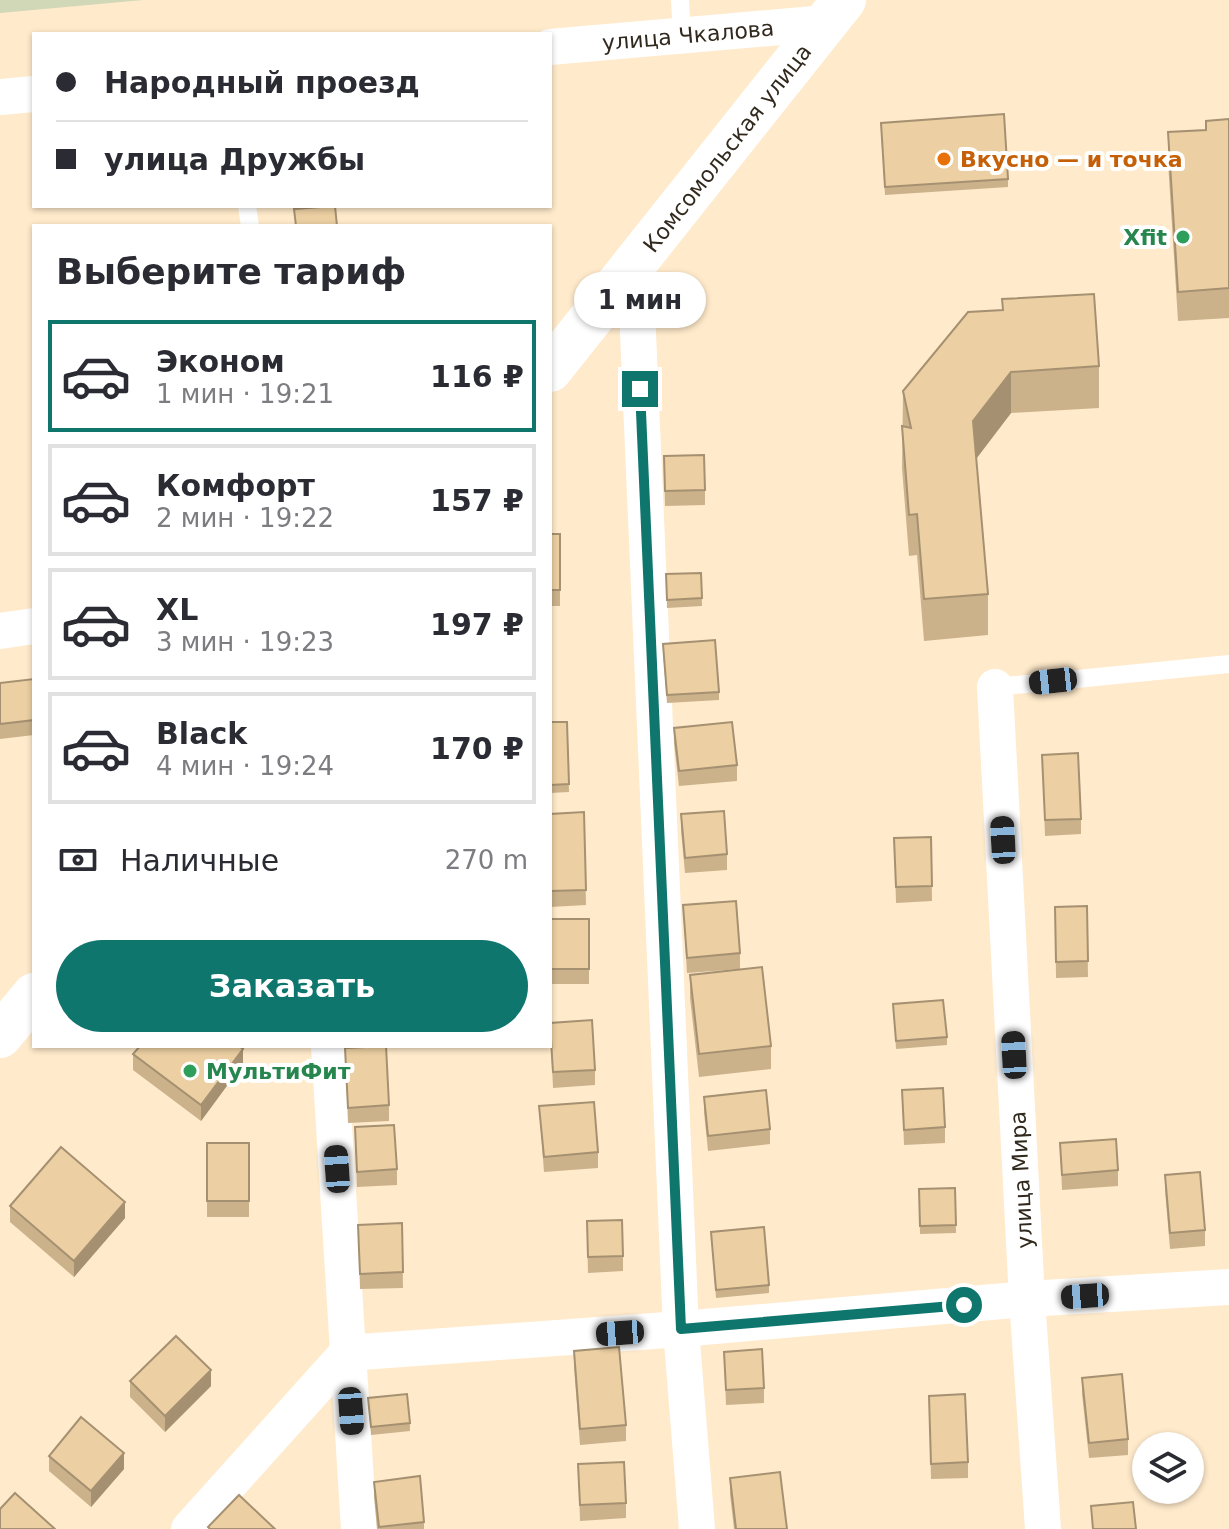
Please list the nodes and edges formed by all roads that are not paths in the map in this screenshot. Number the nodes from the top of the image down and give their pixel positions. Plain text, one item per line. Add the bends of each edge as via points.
1 (680, 0) edge
2 (835, 12) edge
3 (682, 36) junction
4 (552, 47) edge
5 (32, 94) edge
6 (0, 97) edge
7 (635, 263) junction
8 (552, 367) edge
9 (32, 626) edge
10 (0, 631) edge
11 (1229, 664) edge
12 (995, 687) joint
13 (32, 997) edge
14 (0, 1036) edge
15 (329, 1048) edge
16 (1229, 1287) edge
17 (1027, 1299) junction
18 (681, 1329) junction
19 (347, 1353) junction
20 (189, 1529) edge
21 (359, 1529) edge
22 (697, 1529) edge
23 (1043, 1529) edge

1 - 3 lane
2 - 3 street, улица Чкалова
2 - 7 main road, Комсомольская улица
3 - 4 street, улица Чкалова
5 - 6 street
7 - 8 main road, Комсомольская улица
7 - 18 street
9 - 10 street
11 - 12 lane
12 - 17 street, улица Мира
13 - 14 main road
15 - 19 street
16 - 17 street
17 - 18 street
17 - 23 street, улица Мира
18 - 19 street
18 - 22 street
19 - 20 street
19 - 21 street

